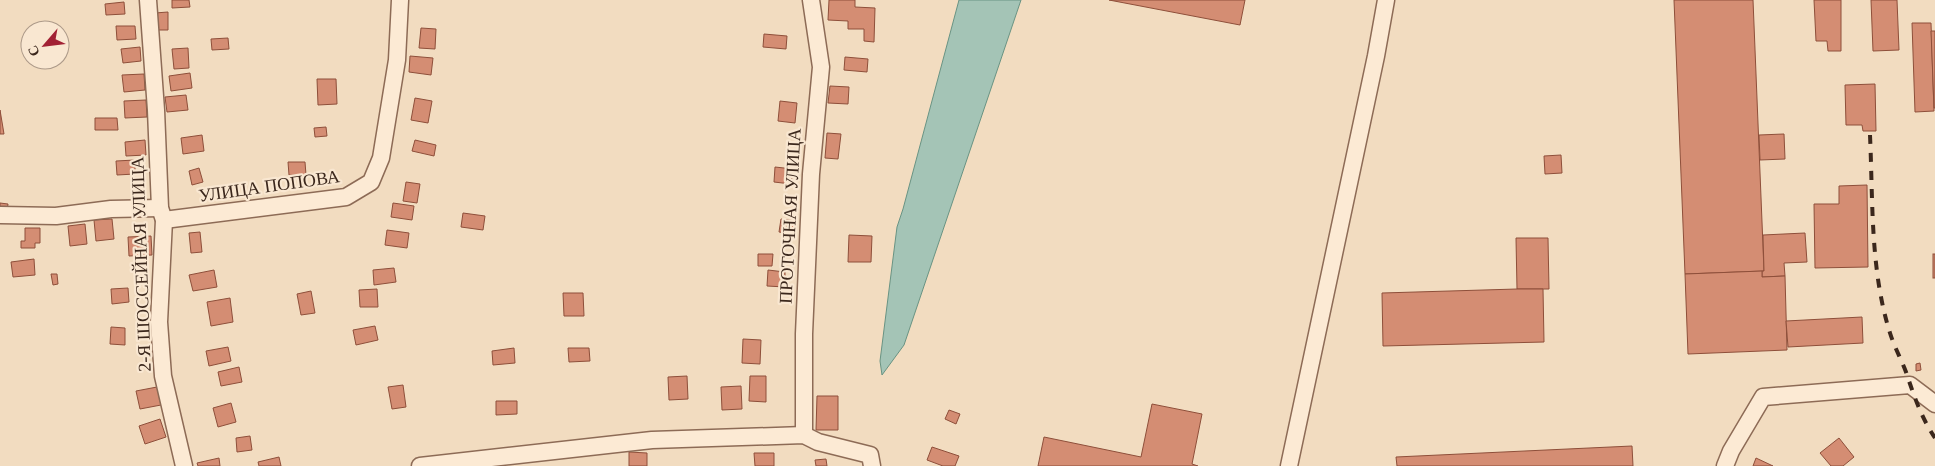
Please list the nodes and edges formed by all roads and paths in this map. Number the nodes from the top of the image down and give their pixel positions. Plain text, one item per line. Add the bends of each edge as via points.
1 (148, 0) edge
2 (400, 0) edge
3 (811, 0) edge
4 (1386, 0) edge
5 (162, 214) junction
6 (0, 215) edge
7 (1935, 404) edge
8 (804, 435) junction
9 (528, 460) edge
10 (184, 466) edge
11 (420, 466) edge
12 (872, 466) edge
13 (1290, 466) edge
14 (1725, 466) edge

1 - 5 street, 2-Я ШОССЕЙНАЯ УЛИЦА
2 - 5 street, УЛИЦА ПОПОВА via 397,60 381,158 372,182 346,197
3 - 8 street, ПРОТОЧНАЯ УЛИЦА via 821,67 811,174 804,334
4 - 13 street
5 - 6 street, УЛИЦА ПОПОВА via 111,209 56,216
5 - 10 street, 2-Я ШОССЕЙНАЯ УЛИЦА via 159,322 163,367
7 - 14 street via 1910,385 1763,397
8 - 9 street via 652,440
8 - 12 street via 818,442 870,455
9 - 11 street

